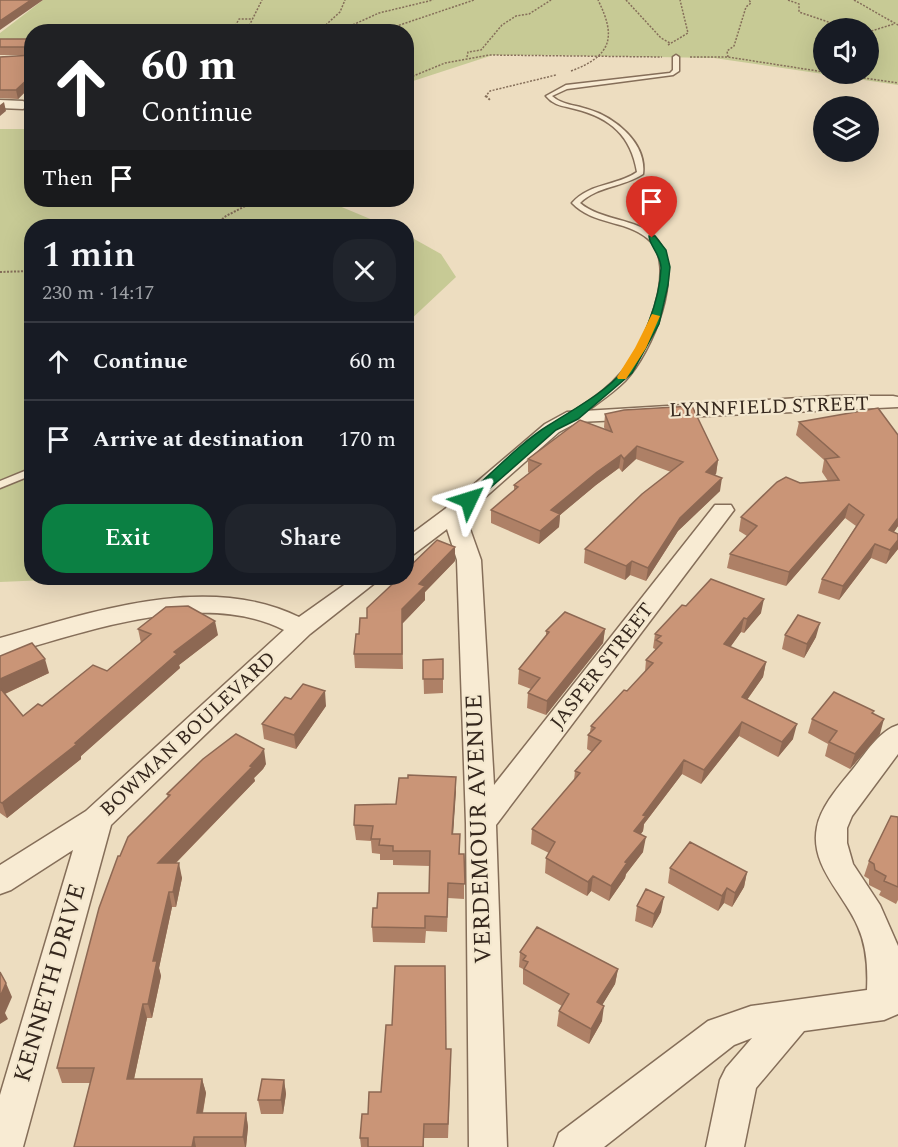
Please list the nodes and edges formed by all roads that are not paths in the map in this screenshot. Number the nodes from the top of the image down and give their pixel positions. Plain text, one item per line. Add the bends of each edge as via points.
1 (676, 57) road end
2 (0, 104) edge
3 (23, 105) dead end
4 (896, 404) edge
5 (574, 417) junction
6 (24, 474) edge
7 (0, 485) edge
8 (723, 510) dead end
9 (453, 514) junction
10 (414, 543) edge
11 (359, 585) edge
12 (301, 628) junction
13 (0, 647) edge
14 (898, 735) edge
15 (97, 819) junction
16 (481, 823) junction
17 (0, 881) edge
18 (891, 1001) edge
19 (794, 1017) junction
20 (4, 1147) edge
21 (488, 1147) edge
22 (573, 1147) edge
23 (725, 1147) edge

1 - 5 lane via 676,71 671,74 566,87 549,96 559,103 596,113 630,135 641,173 581,196 576,203 582,210 652,238 662,250 666,267 654,324 627,373
2 - 3 street
4 - 5 street, LYNNFIELD STREET via 803,403
5 - 9 street via 552,428
6 - 7 lane
8 - 16 street, JASPER STREET
9 - 10 street
9 - 16 street, VERDEMOUR AVENUE via 469,560
11 - 12 street, BOWMAN BOULEVARD
12 - 13 street via 260,610 184,607 127,614
12 - 15 street, BOWMAN BOULEVARD
14 - 18 street via 867,770 832,826 832,852 847,884 875,926
15 - 17 street, BOWMAN BOULEVARD
15 - 20 street, KENNETH DRIVE
16 - 21 street, VERDEMOUR AVENUE
18 - 19 street
19 - 22 street via 751,1022 721,1033
19 - 23 street via 739,1080

